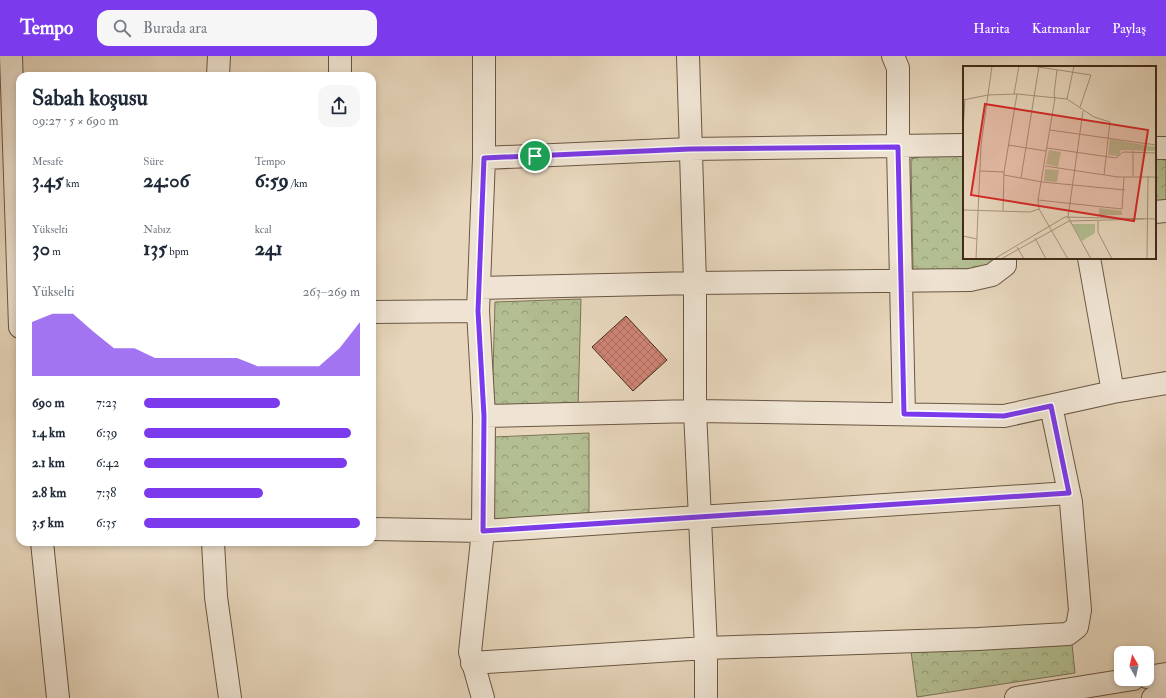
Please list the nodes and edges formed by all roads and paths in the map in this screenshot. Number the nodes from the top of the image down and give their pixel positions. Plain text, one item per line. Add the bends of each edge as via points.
1 (11, 56) edge
2 (219, 56) edge
3 (340, 56) edge
4 (484, 56) edge
5 (688, 56) edge
6 (893, 56) edge
7 (218, 72) edge
8 (340, 72) edge
9 (963, 145) edge
10 (898, 147) junction
11 (690, 149) junction
12 (484, 158) junction
13 (16, 207) edge
14 (1166, 211) edge
15 (1156, 212) edge
16 (1005, 259) edge
17 (1089, 259) edge
18 (901, 282) junction
19 (695, 283) junction
20 (479, 288) junction
21 (478, 311) junction
22 (376, 312) edge
23 (1166, 383) edge
24 (1113, 392) junction
25 (1051, 406) junction
26 (695, 411) junction
27 (904, 414) junction
28 (484, 416) junction
29 (1069, 493) junction
30 (700, 517) junction
31 (376, 529) edge
32 (483, 531) junction
33 (42, 546) edge
34 (213, 546) edge
35 (706, 648) junction
36 (472, 663) junction
37 (1166, 674) edge
38 (1154, 676) edge
39 (1114, 682) edge
40 (1166, 696) edge
41 (58, 698) edge
42 (230, 698) edge
43 (484, 698) edge
44 (706, 698) edge
45 (1016, 698) edge
46 (1153, 698) edge

1 - 13 street
2 - 7 street
3 - 8 street
4 - 12 street
5 - 11 street
6 - 10 street via 898,68
9 - 10 street
10 - 11 street
10 - 18 street
11 - 12 street
11 - 19 street
12 - 20 street
14 - 15 street
16 - 18 street via 1005,265 992,275 978,279
17 - 24 street
18 - 19 street
18 - 27 street
19 - 20 street
19 - 26 street
20 - 21 street
21 - 22 street
21 - 28 street
23 - 24 street
24 - 25 street
25 - 27 street via 1004,416
25 - 29 street
26 - 27 street
26 - 28 street
26 - 30 street
28 - 32 street
29 - 30 street
29 - 35 street via 1080,610 1077,627 1068,634 970,640
30 - 32 street
30 - 35 street
31 - 32 street
32 - 36 street via 470,652
33 - 41 street
34 - 42 street via 216,597
35 - 36 street
35 - 44 street
36 - 43 street
37 - 38 street
39 - 45 street
40 - 46 street

